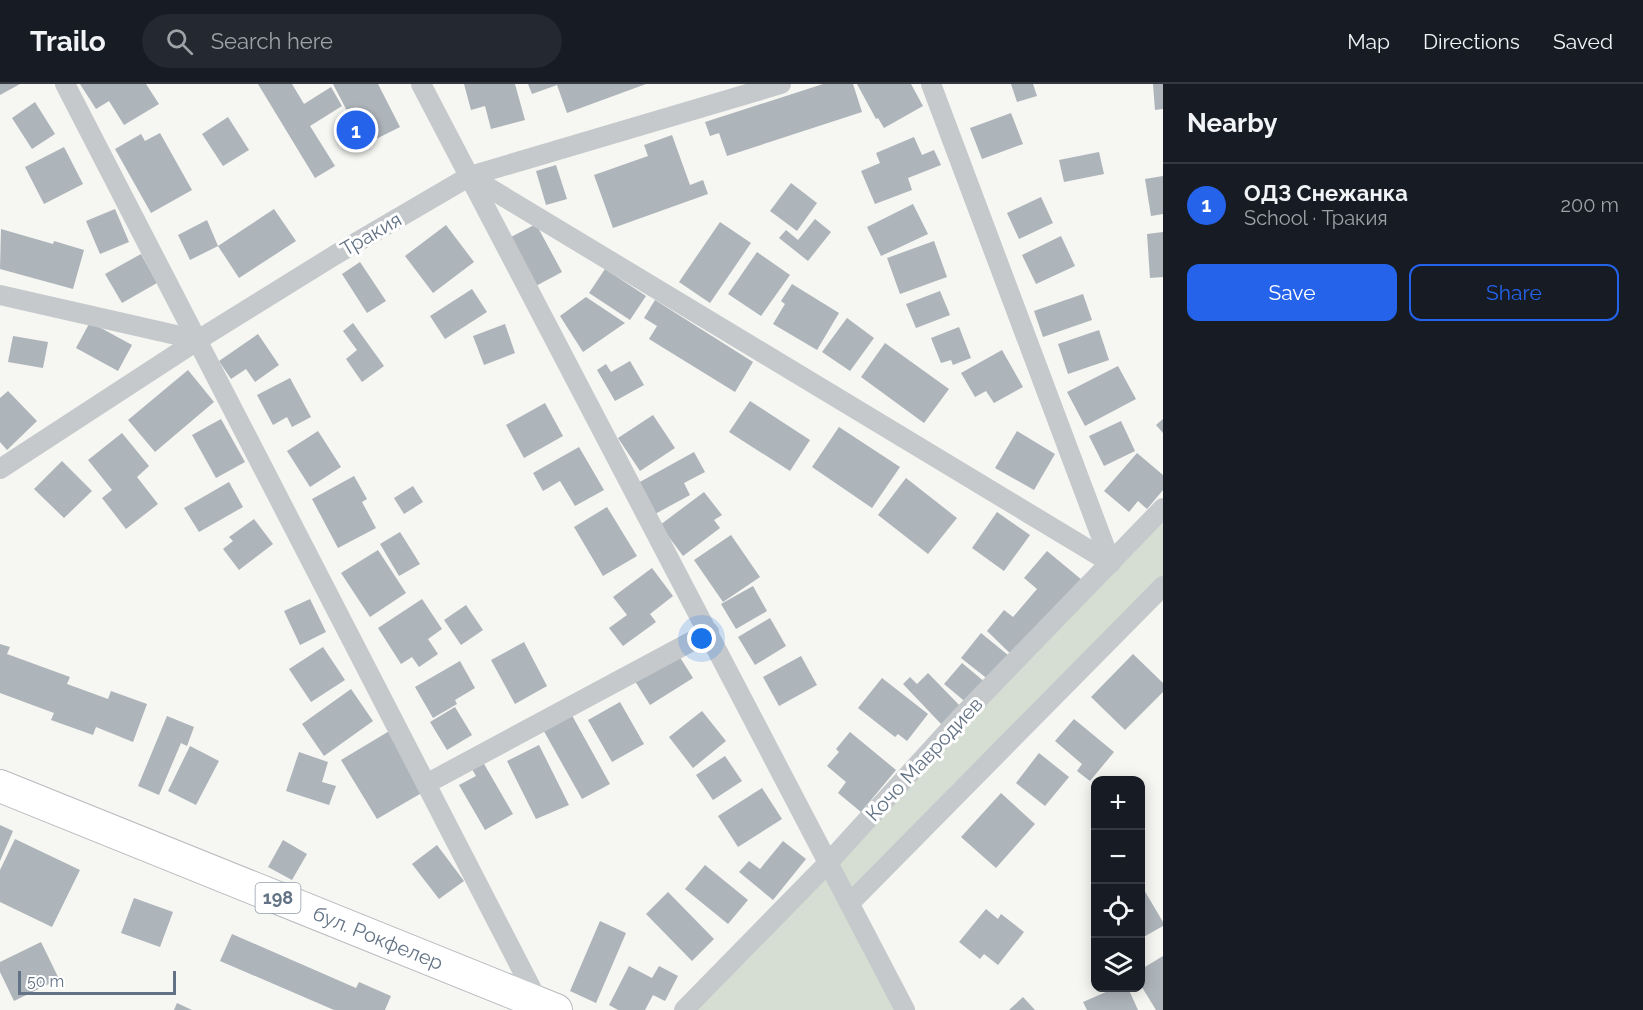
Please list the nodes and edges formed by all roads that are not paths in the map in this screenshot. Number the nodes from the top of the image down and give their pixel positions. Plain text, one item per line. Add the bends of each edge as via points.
1 (65, 84) edge
2 (421, 84) edge
3 (781, 84) edge
4 (931, 84) edge
5 (470, 176) junction
6 (0, 296) edge
7 (198, 340) junction
8 (0, 469) edge
9 (1163, 508) edge
10 (1111, 563) junction
11 (1163, 586) edge
12 (709, 632) junction
13 (426, 784) junction
14 (0, 786) edge
15 (828, 863) junction
16 (850, 903) junction
17 (548, 1006) edge
18 (684, 1010) edge
19 (904, 1010) edge

1 - 7 street
2 - 5 street
3 - 5 street, Тракия
4 - 10 street
5 - 7 street, Тракия
5 - 10 street
5 - 12 street
6 - 7 street
7 - 8 street, Тракия
7 - 13 street
9 - 10 street, Кочо Мавродиев
10 - 15 street, Кочо Мавродиев via 960,718
11 - 16 street
12 - 13 street
12 - 15 street
13 - 17 street
14 - 17 main road, бул. Рокфелер / 198
15 - 16 street
15 - 18 street, Кочо Мавродиев
16 - 19 street

